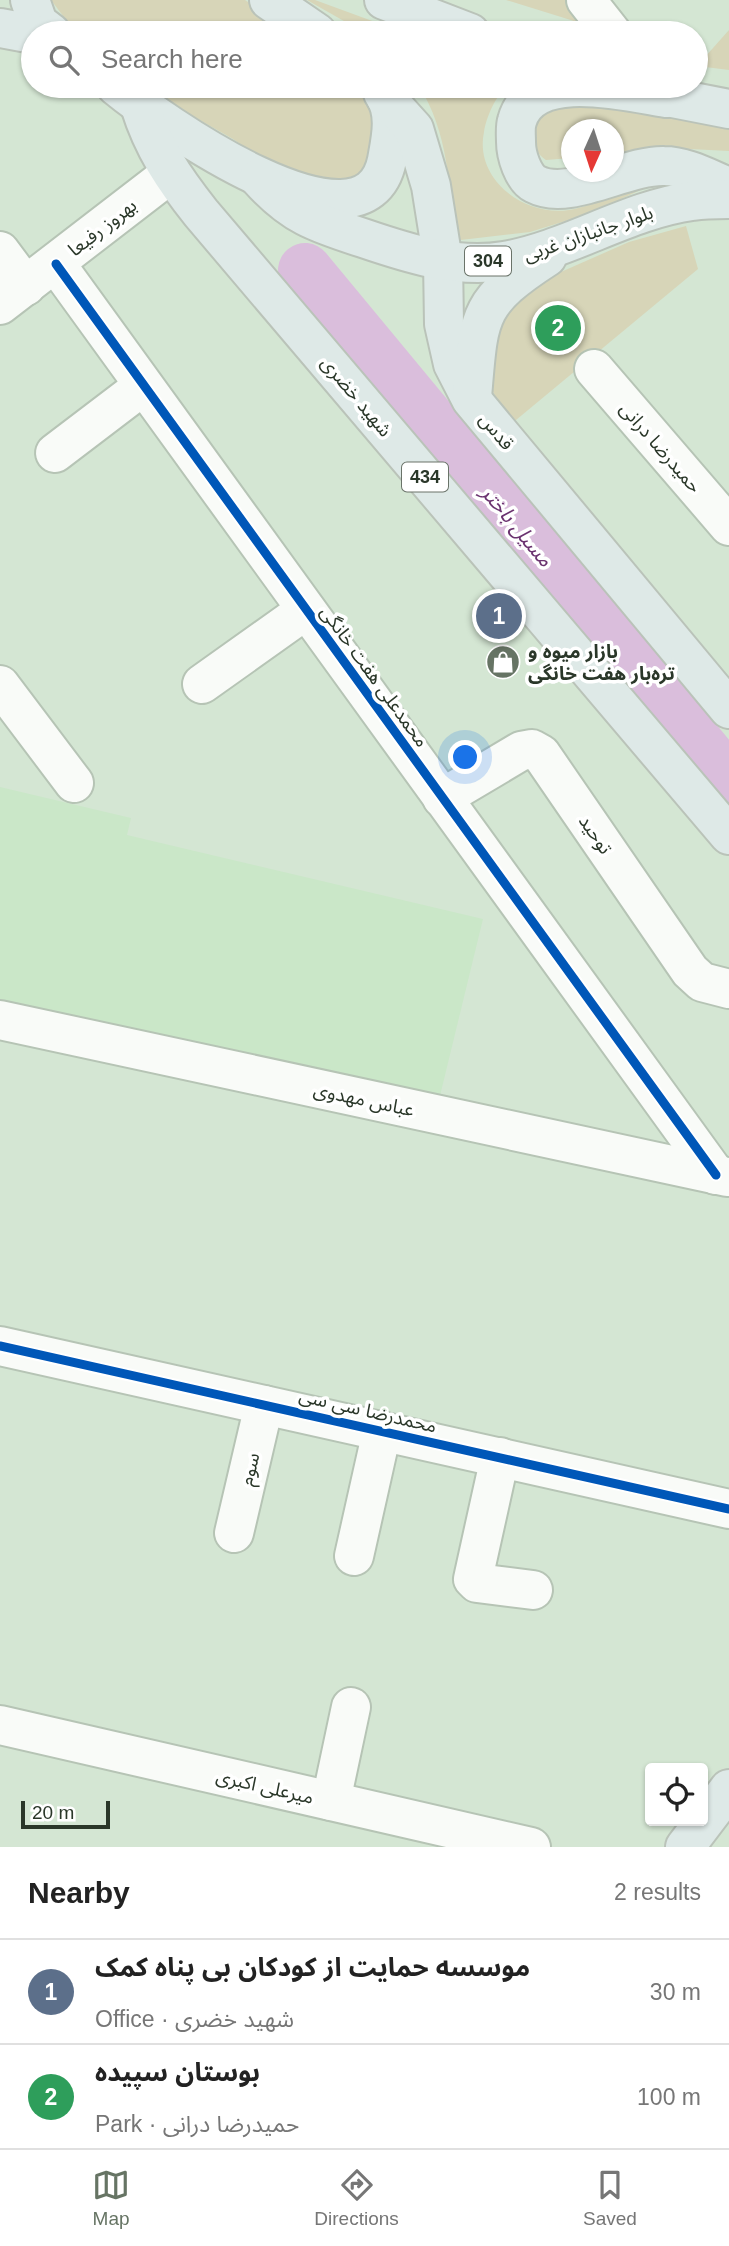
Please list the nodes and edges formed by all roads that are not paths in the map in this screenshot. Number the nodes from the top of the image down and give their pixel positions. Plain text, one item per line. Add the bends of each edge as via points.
1 (269, 0) edge
2 (384, 0) edge
3 (586, 0) edge
4 (300, 21) edge
5 (439, 21) edge
6 (603, 21) edge
7 (21, 22) edge
8 (0, 28) edge
9 (129, 98) edge
10 (131, 98) edge
11 (385, 98) edge
12 (387, 98) edge
13 (534, 98) edge
14 (666, 98) edge
15 (729, 109) edge
16 (170, 174) junction
17 (259, 178) junction
18 (729, 187) edge
19 (729, 198) edge
20 (565, 245) junction
21 (0, 251) edge
22 (443, 261) junction
23 (27, 285) edge
24 (594, 369) dead end
25 (143, 386) junction
26 (471, 399) junction
27 (55, 453) dead end
28 (729, 526) edge
29 (306, 610) junction
30 (202, 684) dead end
31 (0, 685) edge
32 (729, 709) edge
33 (74, 783) dead end
34 (442, 798) junction
35 (729, 835) edge
36 (729, 989) edge
37 (0, 1020) edge
38 (723, 1176) edge
39 (0, 1346) edge
40 (264, 1405) junction
41 (382, 1431) junction
42 (500, 1457) junction
43 (729, 1509) edge
44 (234, 1533) dead end
45 (354, 1556) dead end
46 (533, 1590) dead end
47 (351, 1707) dead end
48 (0, 1725) edge
49 (729, 1789) edge
50 (331, 1801) junction
51 (531, 1847) edge
52 (685, 1847) edge

1 - 4 main road
2 - 5 main road
3 - 6 street
7 - 8 main road
9 - 16 main road, شهید خضری / 434
10 - 17 main road via 195,144
11 - 17 main road via 392,115 390,144 385,166 369,189 337,199
12 - 22 main road, قدس via 414,129 431,186
13 - 18 main road via 517,120 516,149 533,184 556,191 644,166 666,166
14 - 15 main road
16 - 23 street, بهروز رفیعا
16 - 35 main road, شهید خضری / 434
17 - 22 main road, بلوار جانبازان غربی / 304 via 297,214
19 - 20 main road, بلوار جانبازان غربی / 304 via 690,201 650,212
20 - 22 main road, بلوار جانبازان غربی / 304 via 502,261
20 - 26 main road via 492,299 477,333
21 - 23 street, محمدعلی هفت خانگی
22 - 26 main road, قدس via 444,324 453,364
23 - 25 street, محمدعلی هفت خانگی
24 - 28 street, حمیدرضا درانی
25 - 27 street
25 - 29 street, محمدعلی هفت خانگی
26 - 32 main road, قدس
29 - 30 street
29 - 34 street, محمدعلی هفت خانگی
31 - 33 street
34 - 36 street, توحید via 521,751 541,754 690,971 702,982
34 - 38 street, محمدعلی هفت خانگی
37 - 38 street, عباس مهدوی
39 - 40 street, محمدرضا سی سی
40 - 41 street, محمدرضا سی سی
40 - 44 street, سوم
41 - 42 street, محمدرضا سی سی
41 - 45 street
42 - 43 street, محمدرضا سی سی
42 - 46 street via 473,1579
47 - 50 street
48 - 50 street, میرعلی اکبری
49 - 52 main road
50 - 51 street, میرعلی اکبری

